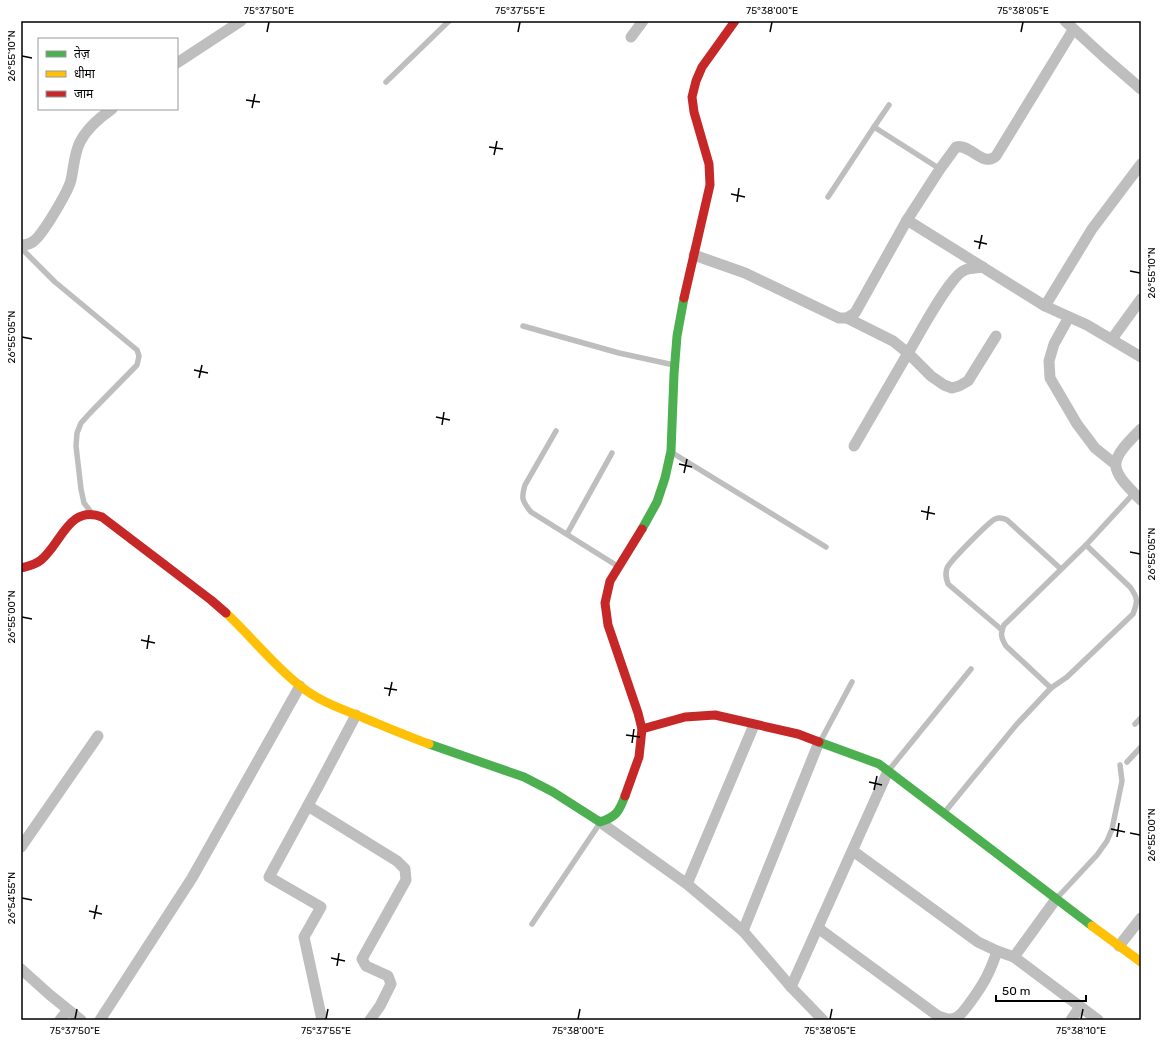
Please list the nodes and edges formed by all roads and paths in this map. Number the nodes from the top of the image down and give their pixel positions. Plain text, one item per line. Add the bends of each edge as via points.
1 (241, 21) edge
2 (449, 21) edge
3 (644, 21) edge
4 (735, 21) edge
5 (1065, 21) edge
6 (1073, 30) junction
7 (631, 37) dead end
8 (178, 63) edge
9 (386, 82) dead end
10 (1141, 89) edge
11 (889, 105) dead end
12 (111, 110) edge
13 (874, 128) junction
14 (1141, 164) edge
15 (940, 169) junction
16 (828, 197) dead end
17 (907, 220) junction
18 (21, 246) edge
19 (694, 255) junction
20 (983, 267) junction
21 (1141, 299) edge
22 (1045, 306) junction
23 (1069, 317) junction
24 (847, 318) junction
25 (523, 326) dead end
26 (996, 336) dead end
27 (1112, 339) junction
28 (908, 353) junction
29 (1141, 357) edge
30 (674, 366) junction
31 (1141, 429) edge
32 (556, 431) dead end
33 (854, 446) dead end
34 (671, 451) junction
35 (612, 453) dead end
36 (1115, 464) junction
37 (1137, 497) edge
38 (92, 514) junction
39 (567, 534) junction
40 (1086, 545) junction
41 (826, 547) dead end
42 (619, 567) junction
43 (21, 568) edge
44 (1061, 569) junction
45 (1002, 630) junction
46 (971, 669) dead end
47 (852, 682) dead end
48 (300, 686) junction
49 (1051, 688) junction
50 (356, 715) junction
51 (1141, 718) edge
52 (1135, 724) dead end
53 (754, 725) junction
54 (642, 728) junction
55 (98, 736) dead end
56 (819, 742) junction
57 (1141, 747) edge
58 (1127, 762) dead end
59 (1120, 765) dead end
60 (888, 771) junction
61 (308, 806) junction
62 (944, 814) junction
63 (600, 822) junction
64 (21, 847) edge
65 (853, 851) junction
66 (687, 884) junction
67 (1056, 899) junction
68 (1141, 918) edge
69 (532, 924) dead end
70 (818, 928) junction
71 (743, 931) junction
72 (1119, 946) junction
73 (997, 951) junction
74 (1014, 957) junction
75 (1141, 962) edge
76 (21, 969) edge
77 (791, 987) junction
78 (1080, 1007) junction
79 (68, 1010) junction
80 (60, 1020) edge
81 (81, 1020) edge
82 (100, 1020) edge
83 (322, 1020) edge
84 (370, 1020) edge
85 (823, 1020) edge
86 (1071, 1020) edge
87 (1098, 1020) edge

1 - 8 street
2 - 9 lane
3 - 7 street
4 - 19 street via 702,67 692,97 709,164 710,185
5 - 6 street
6 - 10 street
6 - 15 street via 996,156 992,159 983,159 959,146 953,149
11 - 13 lane
12 - 18 street via 85,132 75,156 71,181 65,195 35,241
13 - 15 lane
13 - 16 lane
14 - 22 street via 1092,229
15 - 17 street
17 - 20 street
17 - 24 street via 855,313
18 - 38 lane via 54,282 137,350 139,356 137,365 85,418 77,433 81,489 84,503
19 - 24 street via 745,272 839,318
19 - 30 street via 681,314
20 - 22 street
20 - 28 street via 965,270 956,276
21 - 27 street
22 - 23 street
23 - 27 street
23 - 36 street via 1048,361 1050,378 1077,424 1095,448
24 - 28 street via 893,342
25 - 30 lane
26 - 28 street via 968,381 952,388 931,376
27 - 29 street
28 - 33 street
30 - 34 street
31 - 36 street via 1118,454
32 - 39 lane via 522,494 523,503 531,512
34 - 41 lane
34 - 42 street via 657,502
35 - 39 lane
36 - 37 street via 1117,473
37 - 40 lane
38 - 43 street via 82,515 74,520 48,554 32,566
38 - 48 street via 111,523 211,600
39 - 42 lane
40 - 44 lane
40 - 49 lane via 1130,587 1136,594 1137,604 1133,614 1122,625 1067,677
42 - 54 street via 610,581 605,603 608,625
44 - 45 lane via 1004,625
44 - 45 lane via 1007,520 1001,518 992,521 954,560 945,575 948,584
45 - 49 lane via 1001,638 1006,646
46 - 60 lane
47 - 56 lane
48 - 50 street
48 - 82 street via 192,878
49 - 62 lane via 1017,724
50 - 61 street
50 - 63 street via 457,755 524,777
51 - 52 lane
53 - 54 street via 715,715 685,717
53 - 56 street via 798,734
53 - 66 street
54 - 63 street via 639,757 626,796 612,818
55 - 64 street
56 - 60 street via 879,764
56 - 71 street
57 - 58 lane
59 - 67 lane via 1122,781 1107,841 1098,855
60 - 62 street
60 - 65 street
61 - 83 street via 269,877 321,907 304,937
61 - 84 street via 397,861 404,869 406,880 362,959 366,966 388,976 391,984
62 - 67 street
63 - 66 street
63 - 69 lane
65 - 70 street
65 - 73 street via 953,925
66 - 71 street
67 - 72 street
67 - 74 street
68 - 72 street
70 - 73 street via 938,1016 949,1019 962,1013 984,984
70 - 77 street
71 - 77 street
72 - 75 street
73 - 74 street
74 - 78 street
76 - 79 street
77 - 85 street
78 - 86 street
78 - 87 street
79 - 80 street
79 - 81 street

